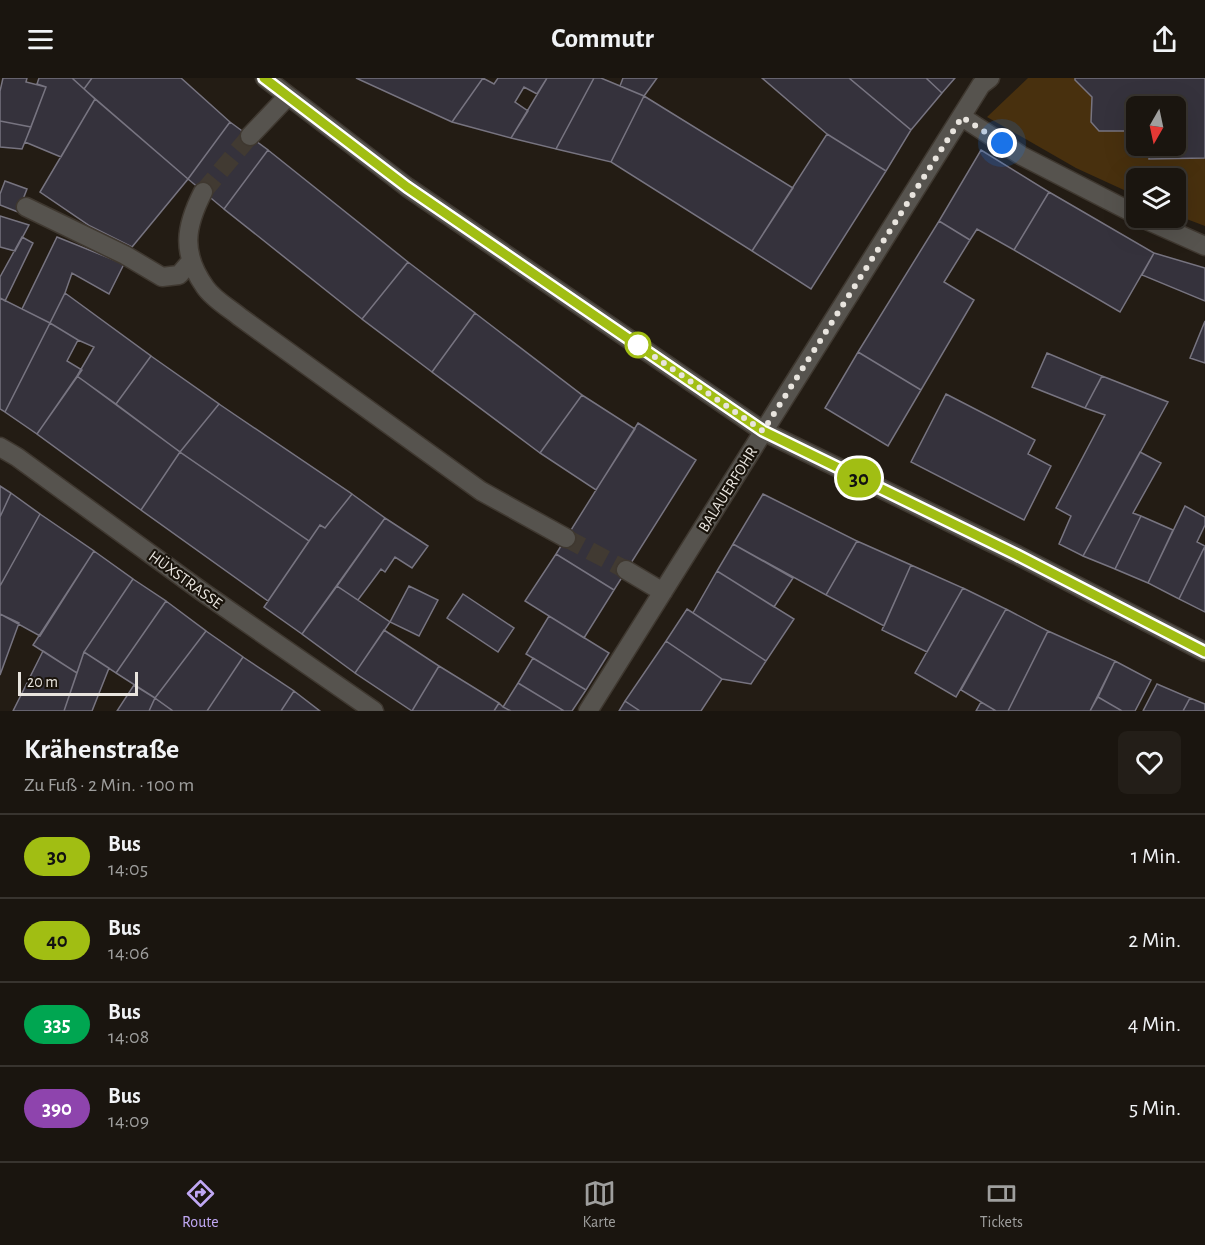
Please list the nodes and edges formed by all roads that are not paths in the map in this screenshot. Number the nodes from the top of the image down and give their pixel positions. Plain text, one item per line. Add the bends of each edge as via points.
1 (264, 78) edge
2 (983, 80) edge
3 (288, 96) junction
4 (962, 117) junction
5 (250, 136) tunnel mouth
6 (203, 192) tunnel mouth
7 (26, 207) dead end
8 (1126, 209) edge
9 (1164, 228) edge
10 (1205, 246) edge
11 (191, 261) junction
12 (763, 431) junction
13 (0, 447) edge
14 (566, 538) tunnel mouth
15 (626, 570) tunnel mouth
16 (663, 592) junction
17 (1205, 652) edge
18 (374, 711) edge
19 (588, 711) edge

1 - 3 street
2 - 4 street, BALAUERFOHR
3 - 5 street
3 - 12 street via 407,187
4 - 8 street via 1022,156
4 - 12 street, BALAUERFOHR
6 - 11 street via 187,235
7 - 11 street via 162,277 179,275
9 - 10 street
11 - 14 street via 206,289 240,317 481,491
12 - 16 street, BALAUERFOHR
12 - 17 street
13 - 18 street, HÜXSTRASSE
15 - 16 street
16 - 19 street, BALAUERFOHR

